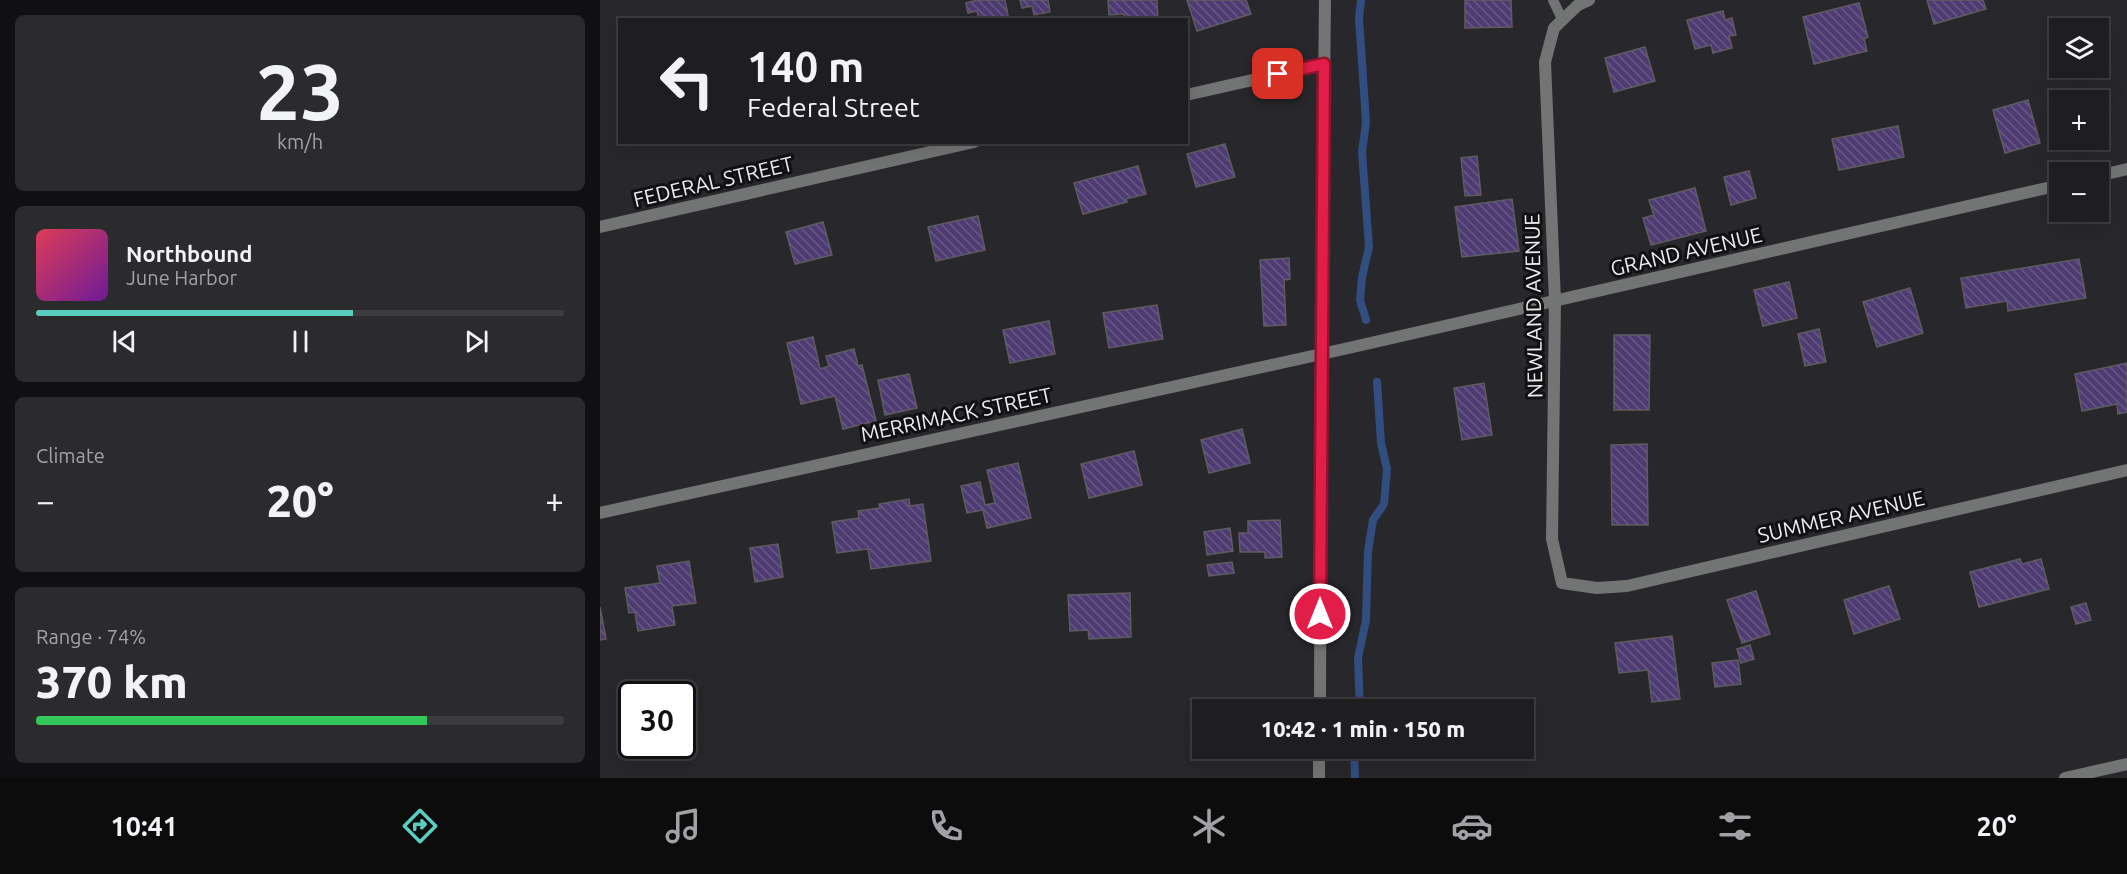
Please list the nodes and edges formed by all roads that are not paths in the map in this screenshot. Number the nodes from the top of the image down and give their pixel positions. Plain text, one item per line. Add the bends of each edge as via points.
1 (1326, 0) edge
2 (1553, 0) edge
3 (1589, 0) edge
4 (1558, 24) junction
5 (1324, 64) junction
6 (1188, 95) edge
7 (965, 144) edge
8 (2127, 169) edge
9 (2109, 173) edge
10 (2049, 188) edge
11 (600, 227) edge
12 (1555, 301) junction
13 (1321, 354) junction
14 (2127, 470) edge
15 (600, 513) edge
16 (1562, 584) joint
17 (1320, 699) edge
18 (1320, 759) edge
19 (2127, 764) edge
20 (1319, 778) edge
21 (2065, 778) edge

1 - 5 street
2 - 4 lane
3 - 4 street
4 - 12 street, NEWLAND AVENUE via 1545,62
5 - 6 street
5 - 13 street
7 - 11 street, FEDERAL STREET
8 - 9 street
10 - 12 street, GRAND AVENUE
12 - 13 street, GRAND AVENUE
12 - 16 street, NEWLAND AVENUE via 1552,538
13 - 15 street, MERRIMACK STREET
13 - 17 street
14 - 16 street, SUMMER AVENUE via 1627,586
18 - 20 street
19 - 21 street

